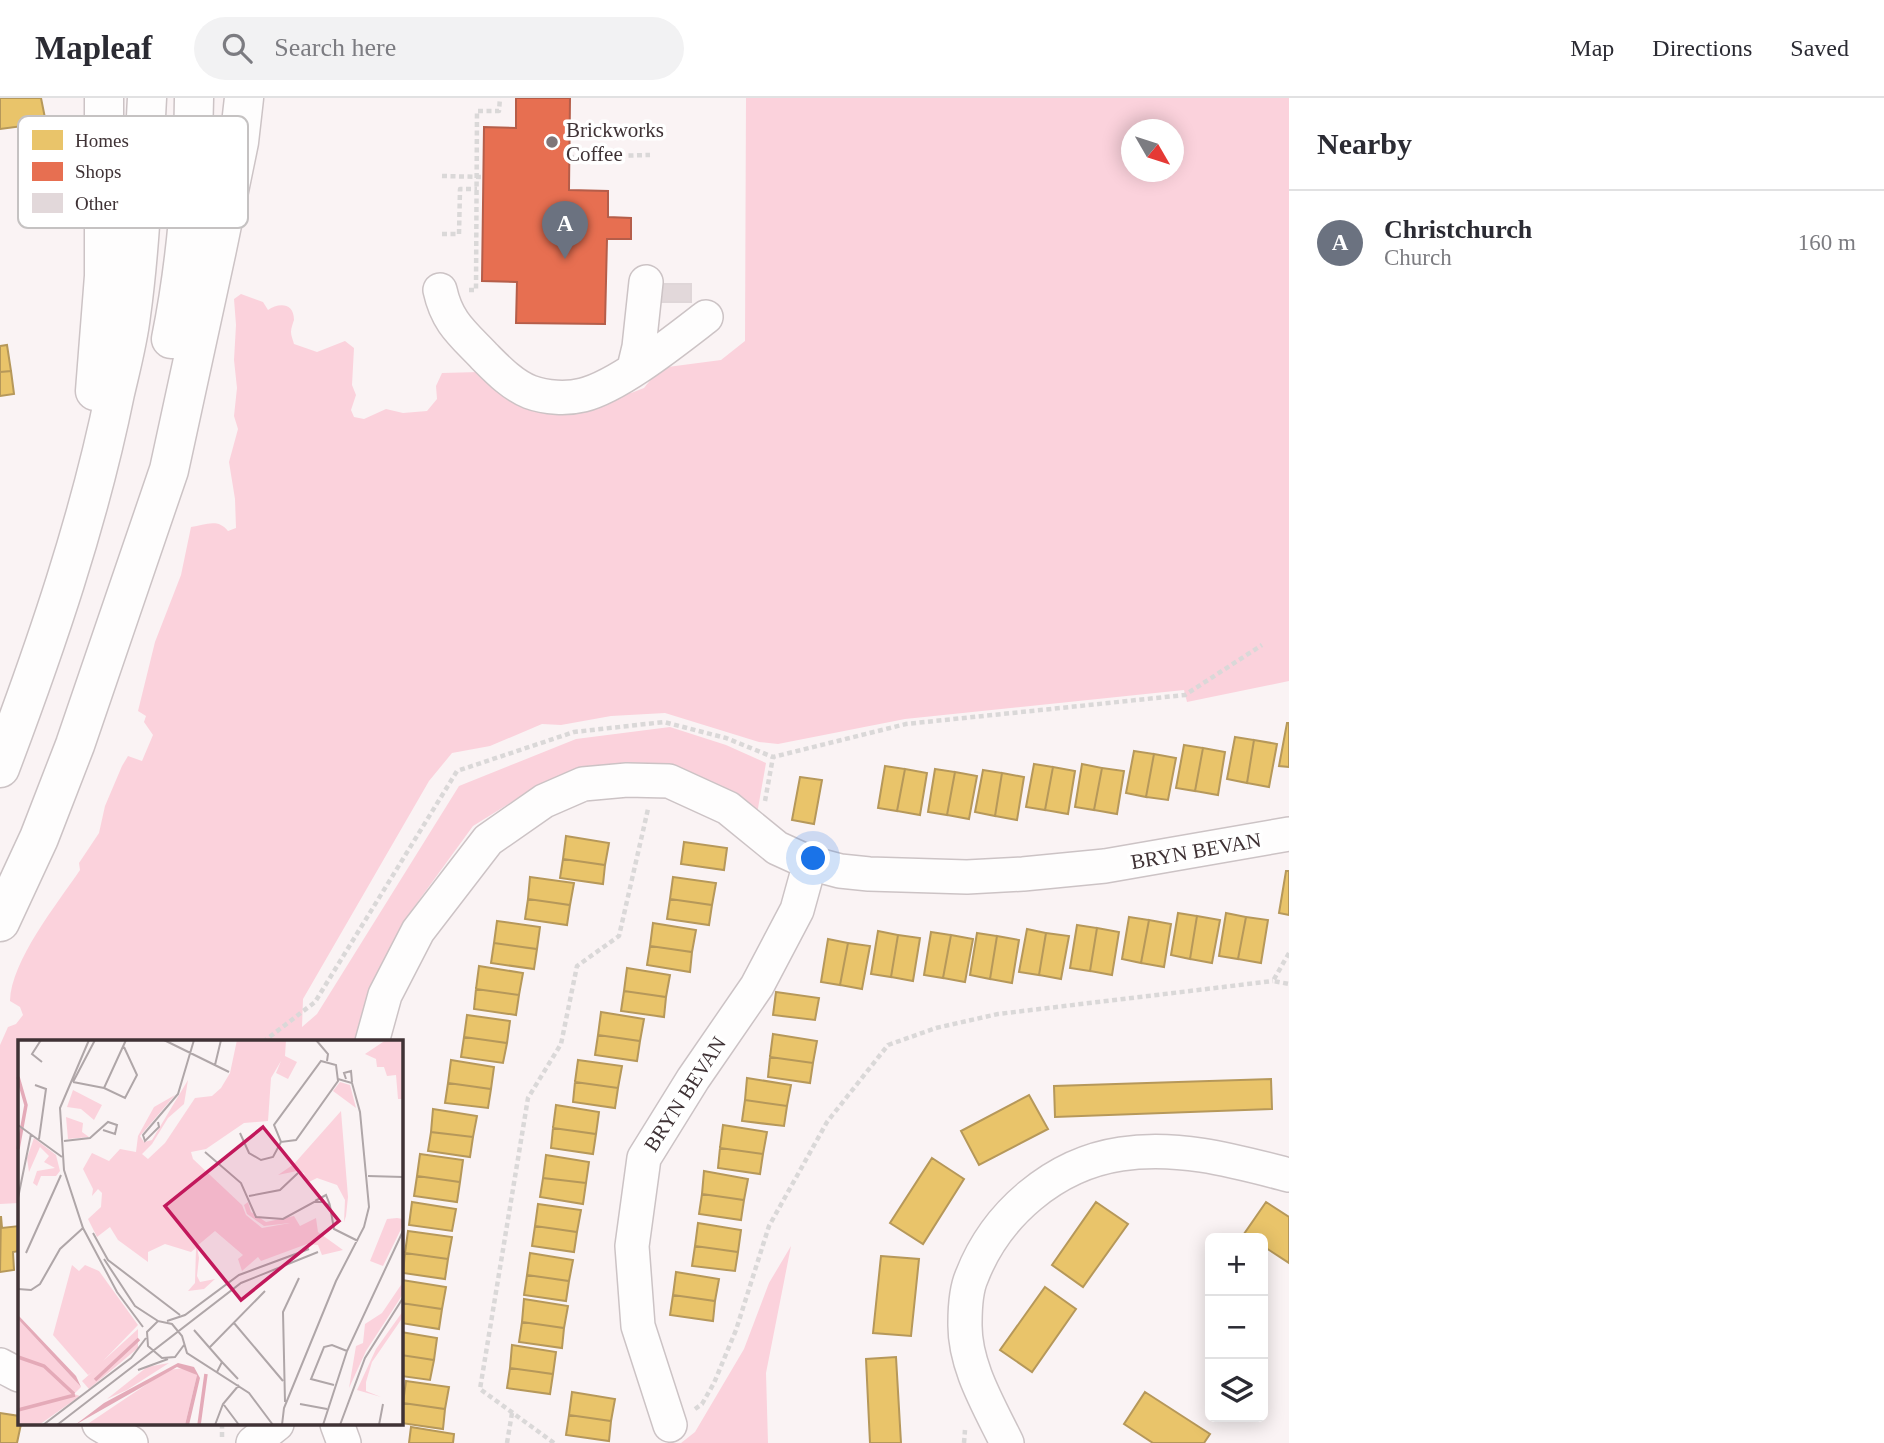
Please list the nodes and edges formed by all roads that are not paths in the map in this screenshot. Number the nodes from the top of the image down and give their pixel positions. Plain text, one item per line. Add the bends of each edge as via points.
1 (104, 98) edge
2 (147, 98) edge
3 (194, 98) edge
4 (244, 98) edge
5 (104, 116) edge
6 (146, 116) edge
7 (194, 116) edge
8 (242, 116) edge
9 (104, 228) edge
10 (138, 228) edge
11 (186, 228) edge
12 (215, 228) edge
13 (646, 282) dead end
14 (440, 290) road end
15 (116, 316) junction
16 (706, 317) dead end
17 (188, 324) junction
18 (634, 368) junction
19 (0, 768) edge
20 (1289, 834) edge
21 (810, 863) junction
22 (0, 922) edge
23 (373, 1040) edge
24 (1289, 1175) edge
25 (0, 1365) edge
26 (18, 1374) edge
27 (670, 1425) road end
28 (102, 1426) edge
29 (274, 1426) edge
30 (338, 1426) edge
31 (131, 1443) edge
32 (253, 1443) edge
33 (344, 1443) edge
34 (1007, 1443) edge

1 - 5 highway
2 - 6 highway
3 - 7 highway
4 - 8 highway
9 - 15 highway via 104,276
10 - 15 highway
11 - 17 highway via 180,295
12 - 17 highway
13 - 18 street
14 - 18 street via 450,320 503,375 529,391 559,397 586,394
15 - 19 highway via 94,485
16 - 18 street
17 - 22 highway via 105,660 39,838
20 - 21 street, BRYN BEVAN via 1105,866 1023,874 881,874
21 - 23 street, BRYN BEVAN via 777,848 728,808 669,781 583,784 544,801 488,841 418,931 385,995
21 - 27 street, BRYN BEVAN via 797,910 757,986 644,1158 632,1246 638,1326
24 - 34 street via 1210,1155 1121,1154 1070,1169 1026,1198 992,1235 970,1279 965,1325 973,1371
25 - 26 street
28 - 31 street
29 - 32 street
30 - 33 street

